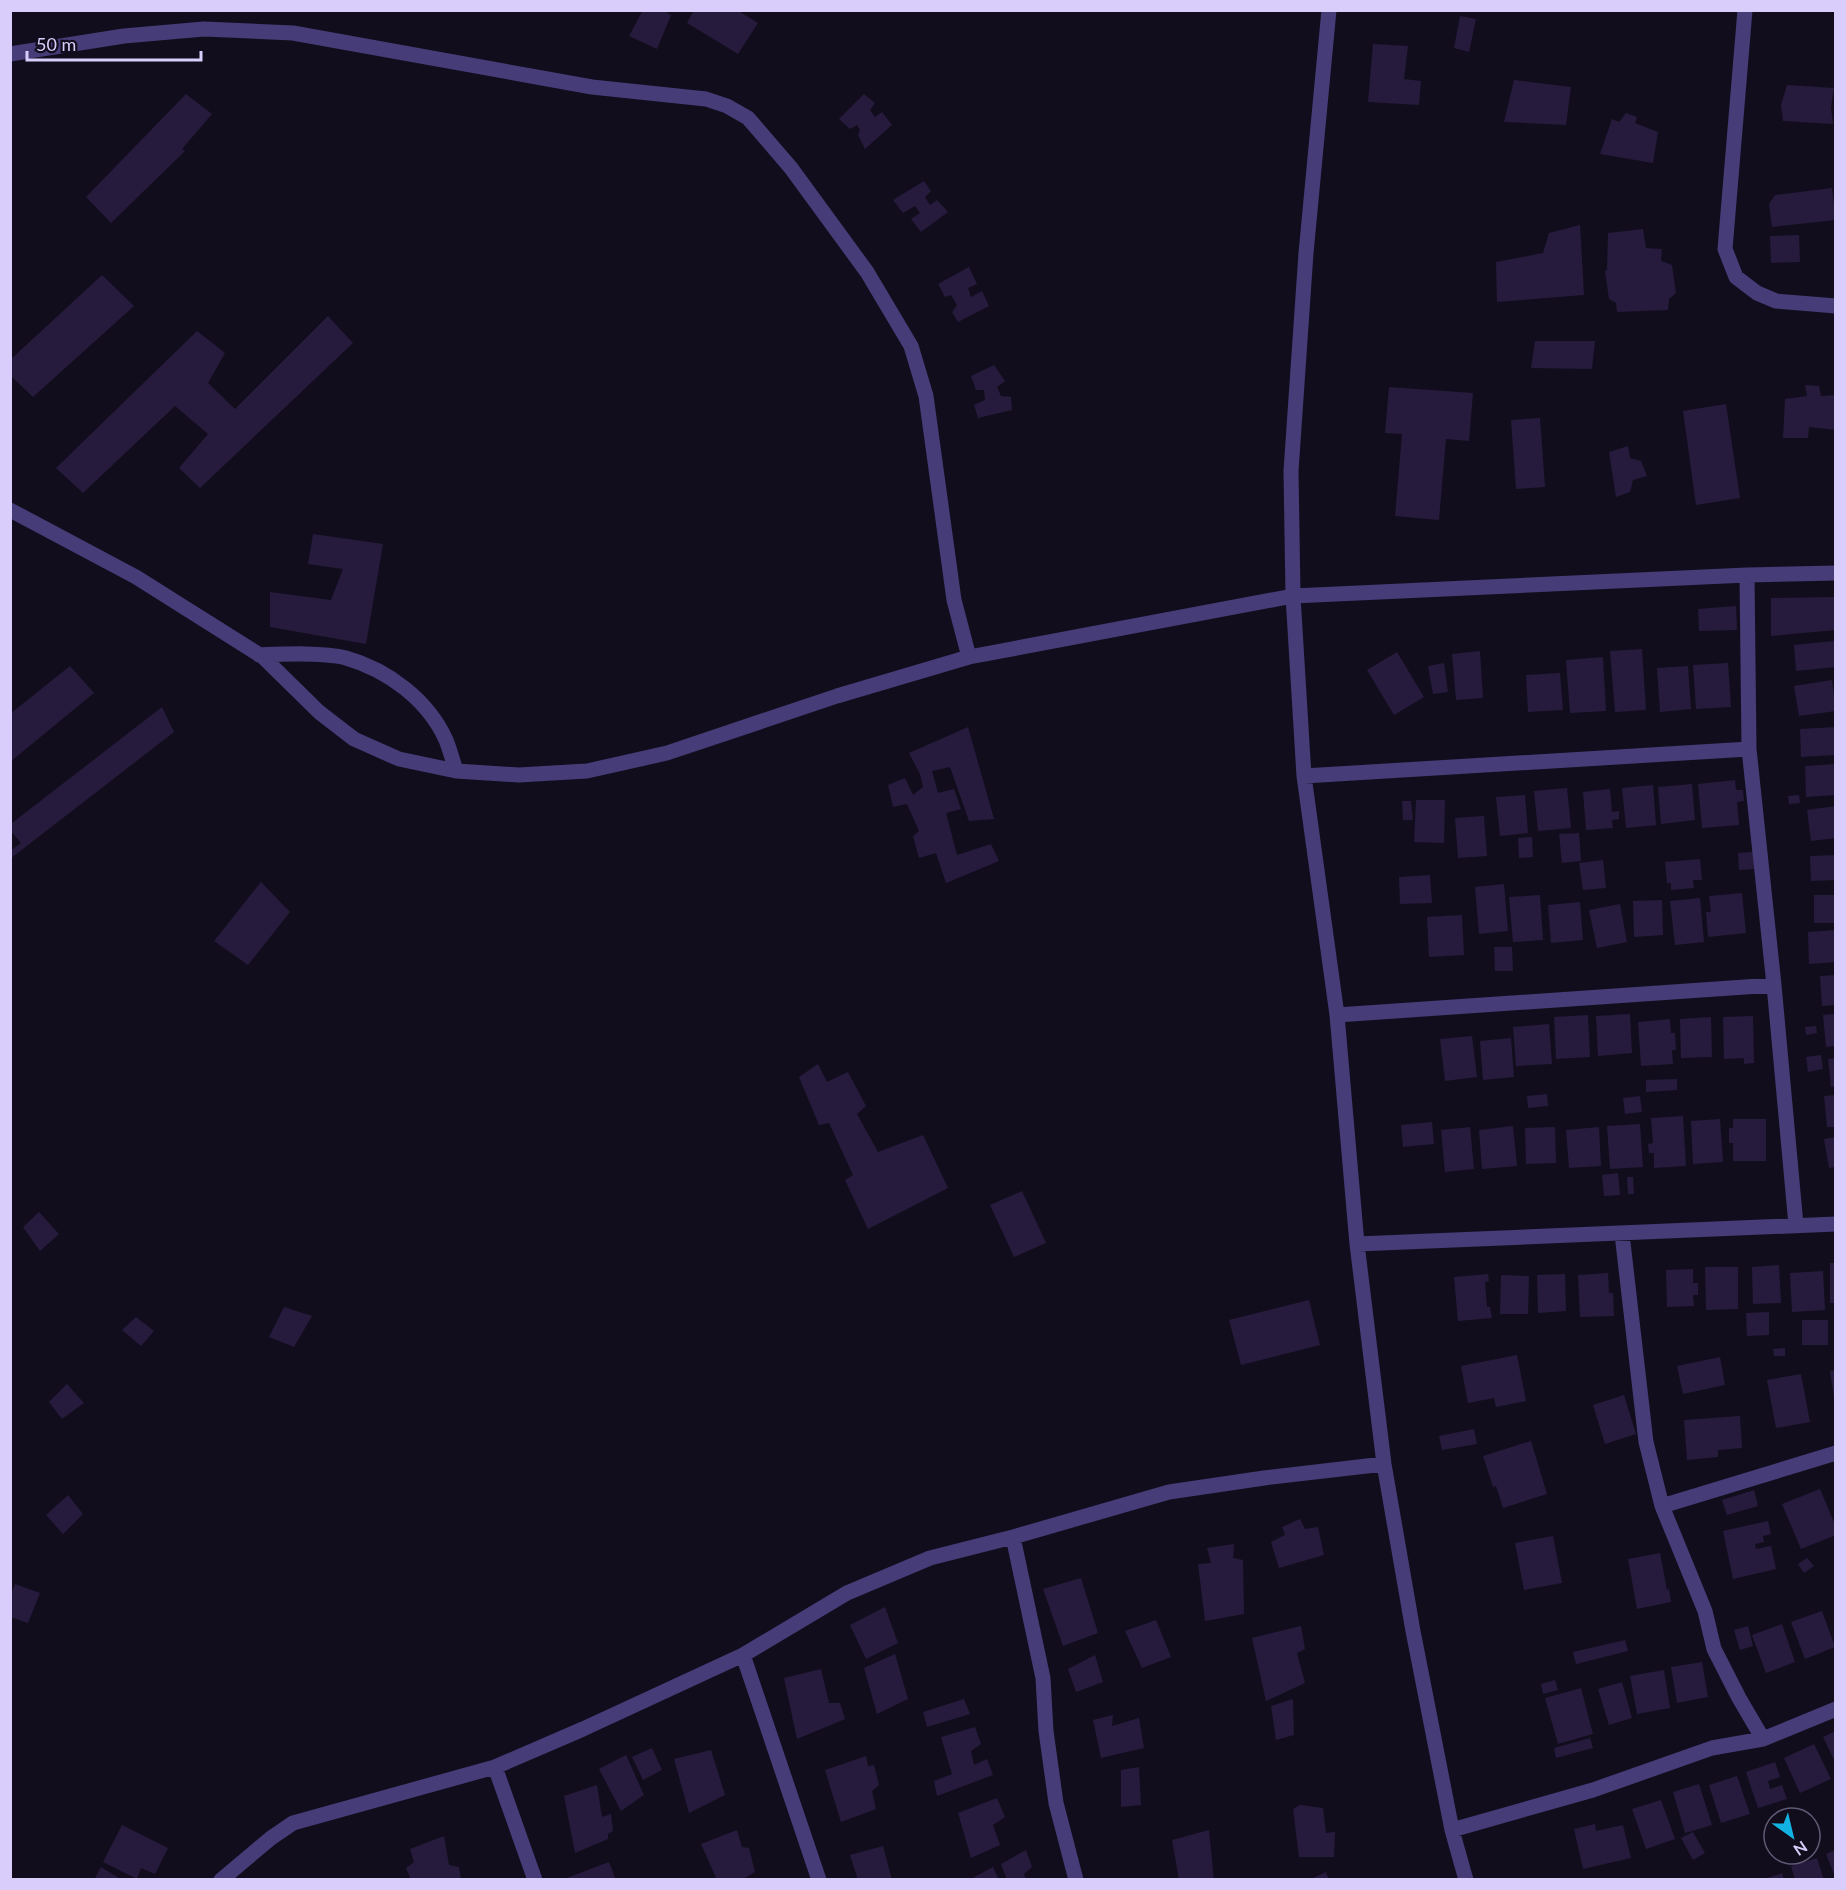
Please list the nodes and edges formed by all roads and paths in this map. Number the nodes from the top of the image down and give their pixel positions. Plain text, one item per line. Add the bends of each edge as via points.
1 (1329, 10) edge
2 (1745, 10) edge
3 (10, 54) edge
4 (1836, 306) edge
5 (10, 510) edge
6 (1836, 573) edge
7 (1747, 575) junction
8 (1293, 596) junction
9 (259, 655) junction
10 (969, 657) junction
11 (1749, 749) junction
12 (456, 771) junction
13 (1304, 776) junction
14 (1774, 985) junction
15 (1337, 1015) junction
16 (1836, 1224) edge
17 (1796, 1225) junction
18 (1622, 1234) junction
19 (1357, 1244) junction
20 (1836, 1453) edge
21 (1384, 1464) junction
22 (1662, 1506) junction
23 (1013, 1537) junction
24 (743, 1655) junction
25 (1836, 1709) edge
26 (1763, 1739) junction
27 (495, 1767) junction
28 (1452, 1830) junction
29 (221, 1880) edge
30 (535, 1880) edge
31 (819, 1880) edge
32 (1076, 1880) edge
33 (1466, 1880) edge

1 - 8 street via 1298,352 1291,471
2 - 4 street via 1725,249 1736,277 1757,293 1776,301
3 - 10 street via 124,36 204,29 293,33 592,87 706,99 748,118 791,168 867,272 911,346 926,396 954,600
5 - 9 street via 136,578
6 - 7 street
7 - 8 street
7 - 11 street
8 - 10 street
8 - 13 street
9 - 12 street via 354,739 399,759
9 - 12 street via 288,653 344,658 384,672 416,698 439,727
10 - 12 street via 667,753 587,771 519,775
11 - 13 street
11 - 14 street
13 - 15 street
14 - 15 street
14 - 17 street
15 - 19 street
16 - 17 street
17 - 18 street
18 - 19 street
18 - 22 street via 1646,1442
19 - 21 street
20 - 22 street
21 - 23 street via 1169,1492
21 - 28 street
22 - 26 street via 1705,1611 1714,1648
23 - 24 street via 930,1557 847,1593
23 - 32 street via 1043,1678 1056,1803
24 - 27 street
24 - 31 street
25 - 26 street
26 - 28 street via 1712,1748 1593,1790
27 - 29 street via 293,1823
27 - 30 street
28 - 33 street

